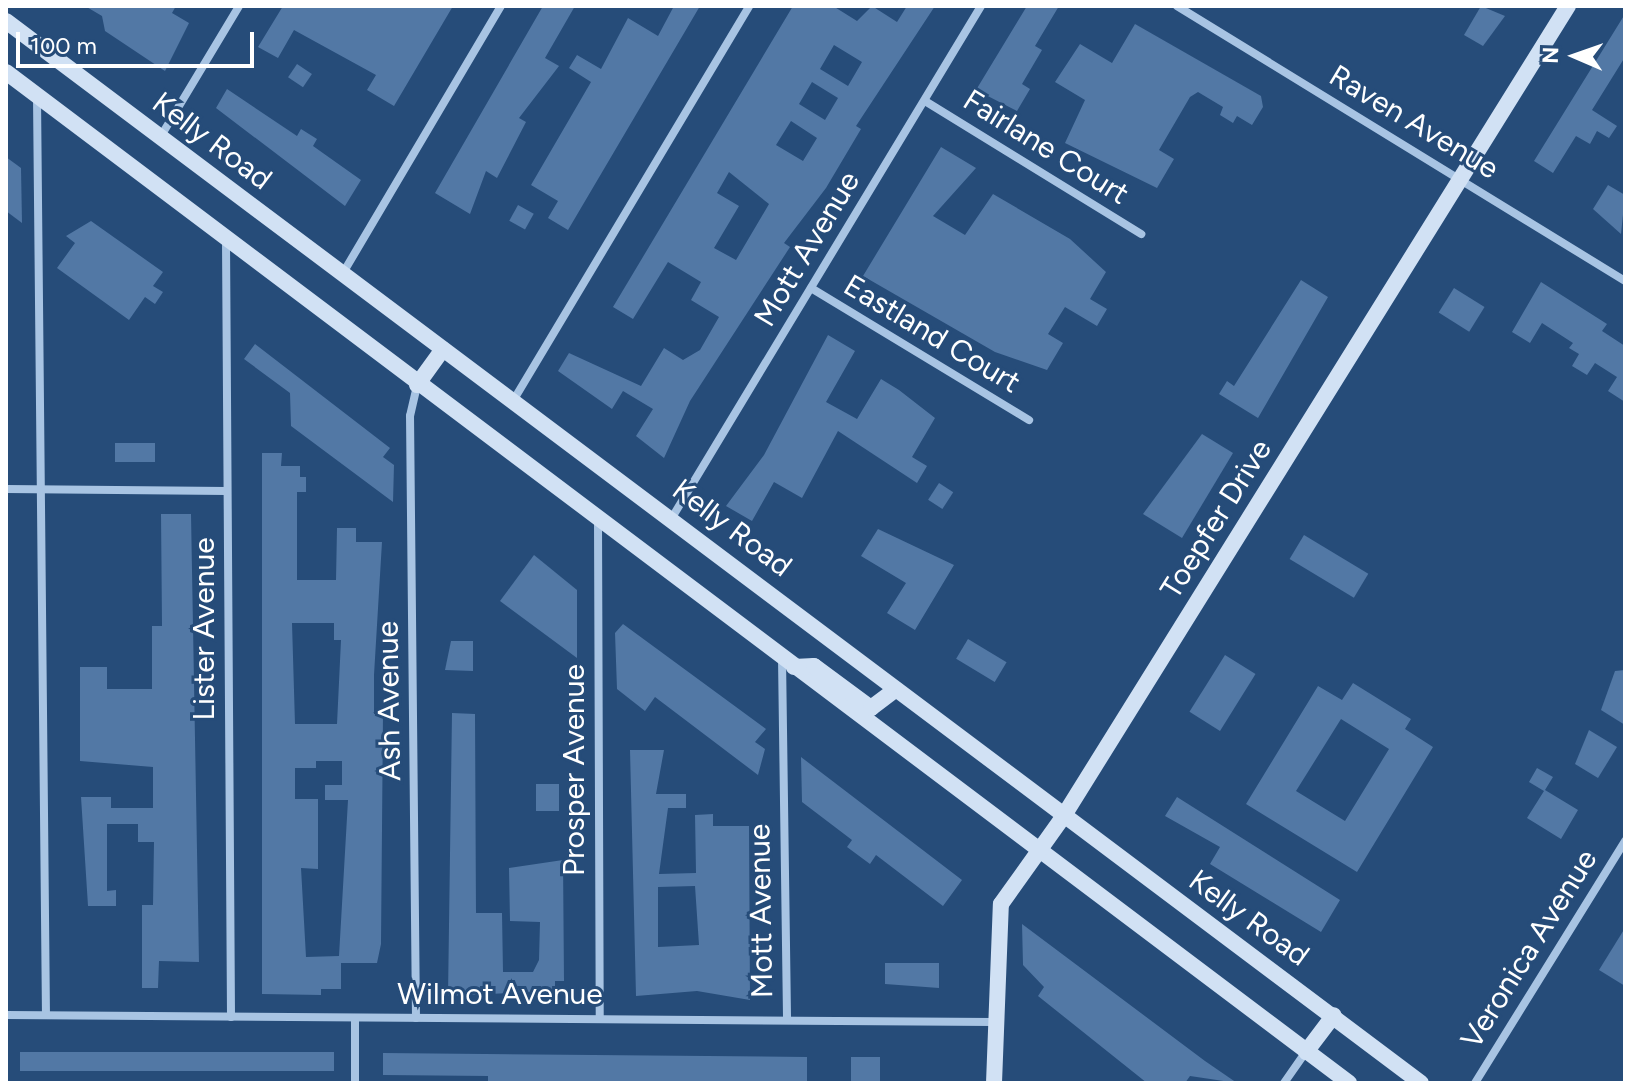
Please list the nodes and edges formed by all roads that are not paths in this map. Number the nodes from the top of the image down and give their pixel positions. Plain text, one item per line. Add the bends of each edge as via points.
1 (239, 6) edge
2 (501, 6) edge
3 (749, 6) edge
4 (981, 6) edge
5 (1177, 6) edge
6 (1568, 6) edge
7 (6, 21) edge
8 (6, 72) edge
9 (37, 97) junction
10 (925, 101) junction
11 (160, 137) junction
12 (1461, 179) junction
13 (1141, 234) dead end
14 (226, 241) junction
15 (343, 273) junction
16 (1625, 281) edge
17 (811, 288) junction
18 (443, 349) junction
19 (417, 385) junction
20 (513, 402) junction
21 (1029, 420) dead end
22 (6, 489) edge
23 (40, 490) junction
24 (227, 491) junction
25 (673, 516) junction
26 (598, 521) junction
27 (788, 662) junction
28 (896, 689) junction
29 (1063, 817) junction
30 (1625, 841) edge
31 (1037, 852) junction
32 (6, 1015) edge
33 (46, 1015) junction
34 (1334, 1015) junction
35 (231, 1017) junction
36 (355, 1018) junction
37 (416, 1018) junction
38 (600, 1018) junction
39 (787, 1019) junction
40 (993, 1022) junction
41 (1306, 1052) junction
42 (355, 1083) edge
43 (994, 1083) edge
44 (1284, 1083) edge
45 (1349, 1083) edge
46 (1421, 1083) edge
47 (1475, 1083) edge

1 - 11 street
2 - 15 street
3 - 20 street
4 - 10 street, Mott Avenue
5 - 12 street, Raven Avenue
6 - 12 street, Toepfer Drive
7 - 11 street, Kelly Road
8 - 9 street
9 - 14 street
9 - 23 street
10 - 13 street, Fairlane Court
10 - 17 street, Mott Avenue
11 - 15 street, Kelly Road
12 - 16 street, Raven Avenue
12 - 29 street, Toepfer Drive
14 - 19 street
14 - 24 street, Lister Avenue
15 - 18 street, Kelly Road
17 - 21 street, Eastland Court
17 - 25 street, Mott Avenue
18 - 19 street
18 - 20 street, Kelly Road
19 - 26 street
19 - 37 street, Ash Avenue via 410,416
20 - 25 street, Kelly Road
22 - 23 street
23 - 24 street
23 - 33 street
24 - 35 street, Lister Avenue
25 - 28 street, Kelly Road
26 - 27 street
26 - 38 street, Prosper Avenue
27 - 28 street via 814,666 871,708
27 - 31 street
27 - 39 street, Mott Avenue
28 - 29 street, Kelly Road
29 - 31 street, Toepfer Drive
29 - 34 street, Kelly Road
30 - 47 street, Veronica Avenue
31 - 40 street, Toepfer Drive via 1001,904
31 - 41 street
32 - 33 street, Wilmot Avenue
33 - 35 street, Wilmot Avenue
34 - 41 street
34 - 46 street, Kelly Road
35 - 36 street, Wilmot Avenue
36 - 37 street, Wilmot Avenue
36 - 42 street
37 - 38 street, Wilmot Avenue
38 - 39 street, Wilmot Avenue
39 - 40 street, Wilmot Avenue
40 - 43 street, Toepfer Drive
41 - 44 street
41 - 45 street

